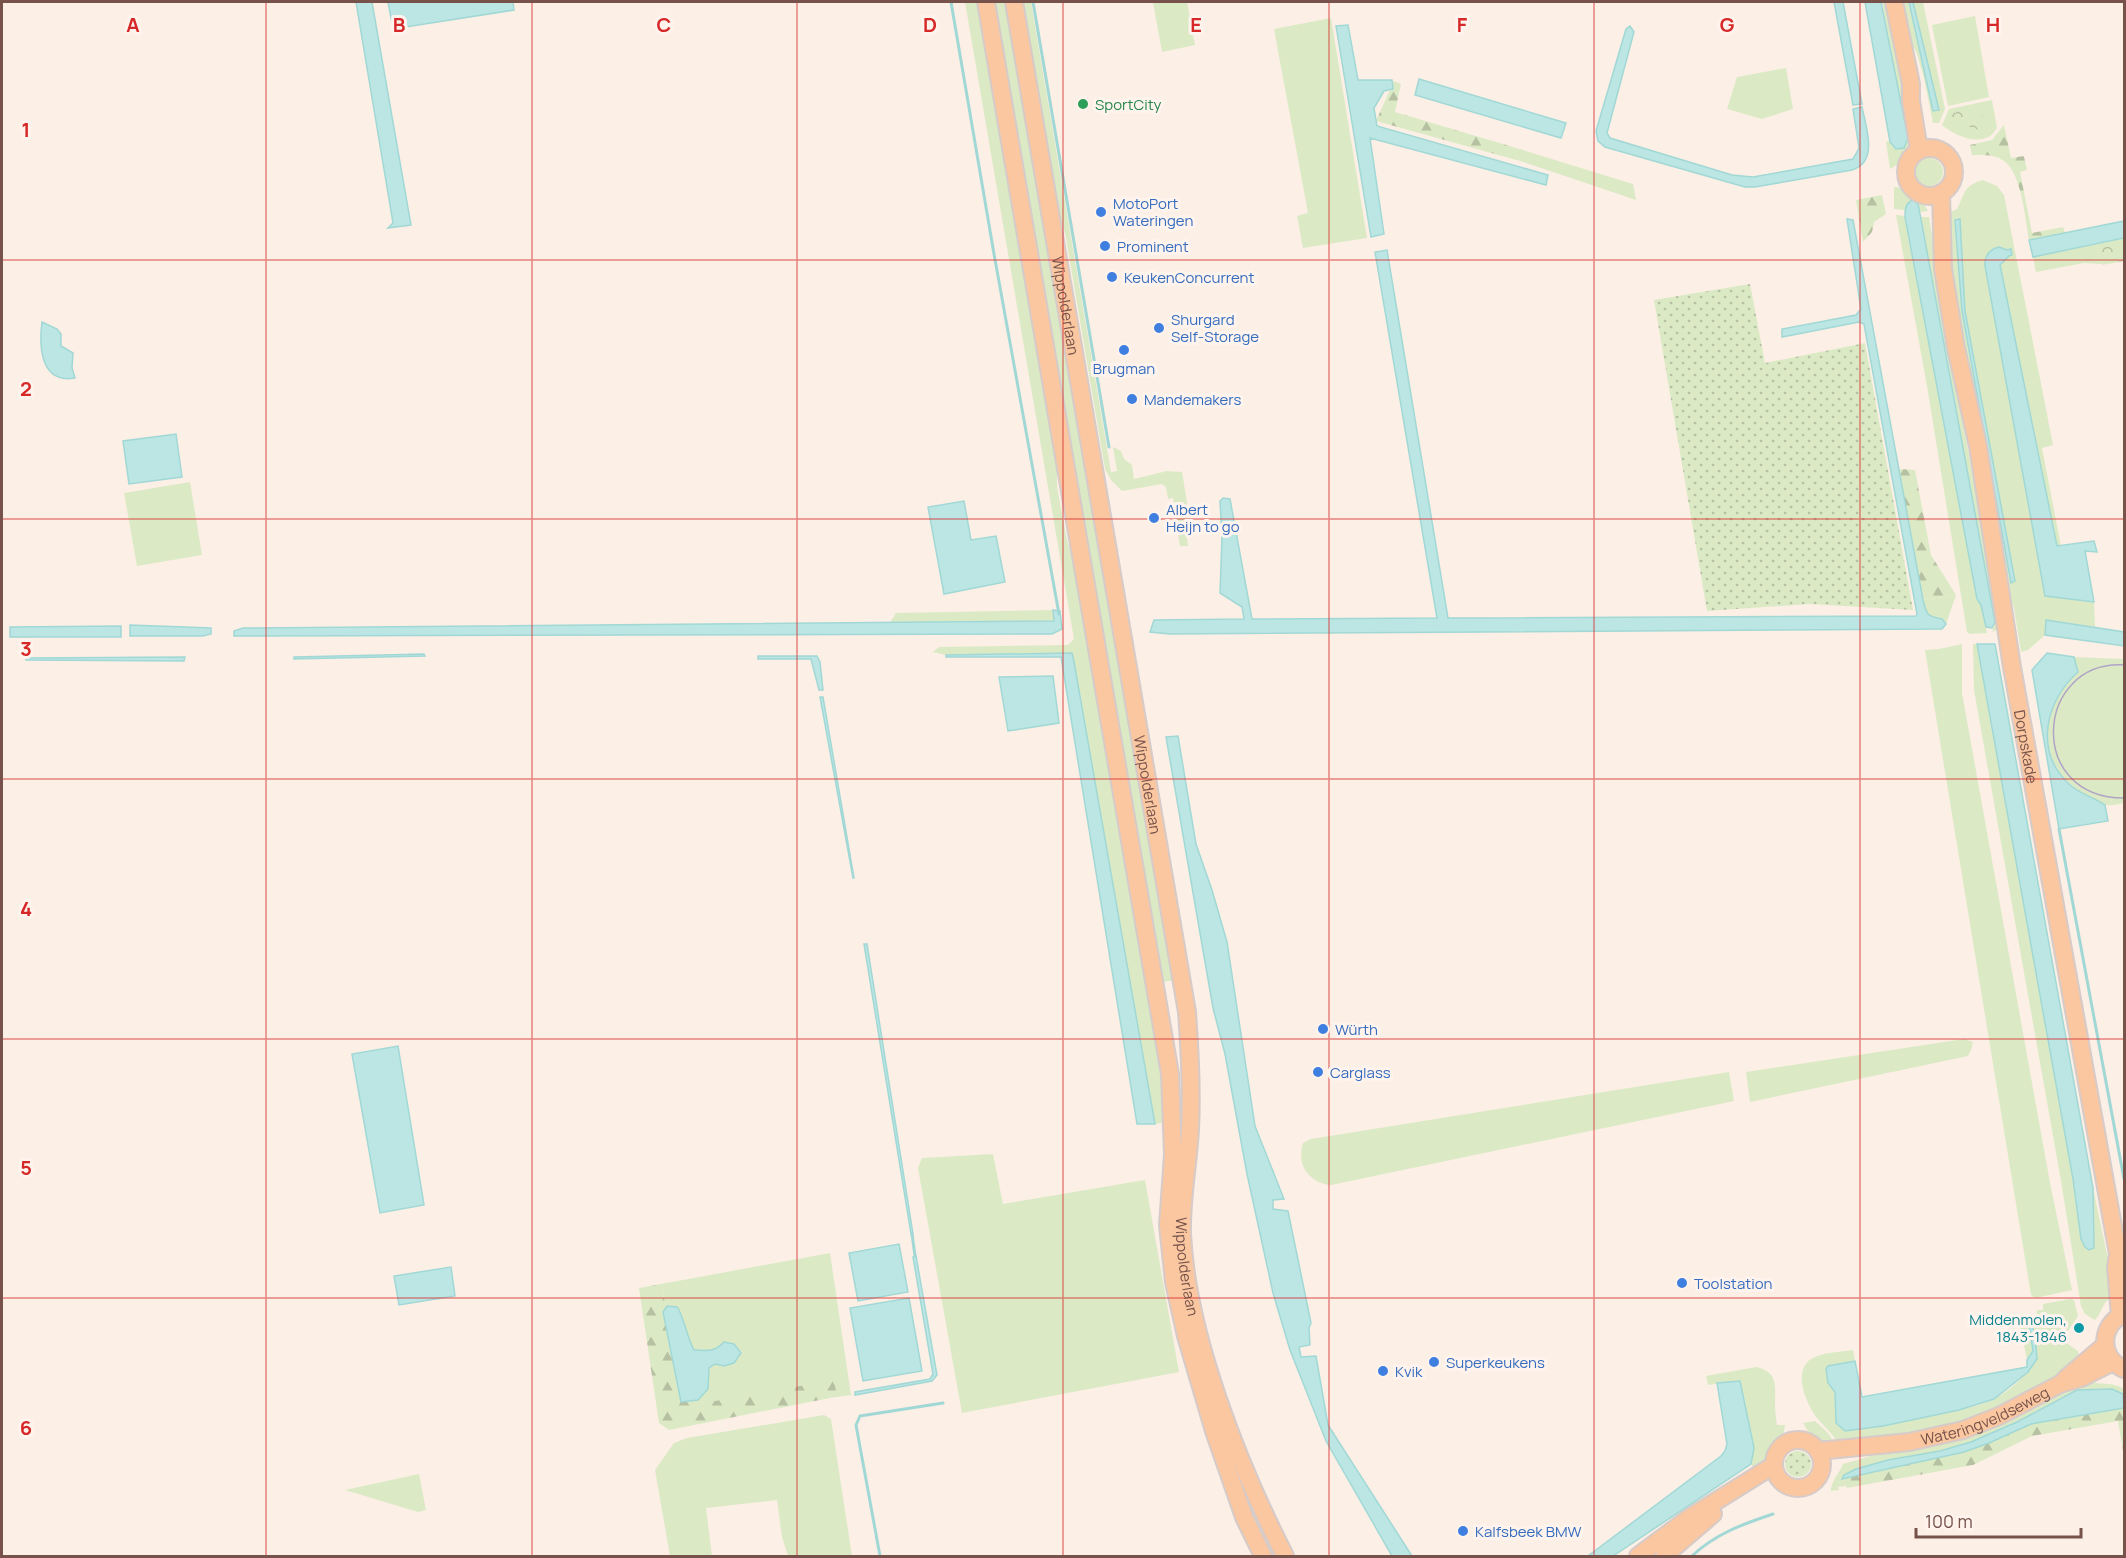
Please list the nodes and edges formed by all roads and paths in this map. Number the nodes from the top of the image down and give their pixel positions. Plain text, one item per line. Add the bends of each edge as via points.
1 (986, 2) edge
2 (1014, 2) edge
3 (1894, 2) edge
4 (1926, 149) junction
5 (1935, 195) junction
6 (2121, 1259) edge
7 (2122, 1315) edge
8 (2105, 1345) junction
9 (2118, 1365) edge
10 (2060, 1383) junction
11 (1820, 1459) junction
12 (1776, 1472) junction
13 (1263, 1557) edge
14 (1285, 1557) edge
15 (1638, 1557) edge
16 (1664, 1557) edge

1 - 13 main road, Wippolderlaan via 1170,1074 1173,1155 1168,1225 1174,1282 1214,1431 1244,1517
2 - 14 main road, Wippolderlaan via 1187,1012 1191,1068 1182,1232 1187,1280 1221,1406
3 - 4 main road via 1911,84 1920,100
4 - 5 main road via 1945,153 1954,169 1951,183
4 - 5 main road via 1908,161 1906,175 1914,190
5 - 6 main road, Dorpskade via 1956,348 1978,446 2012,667
6 - 7 main road, Dorpskade via 2116,1267
7 - 8 main road via 2110,1325
8 - 9 main road
8 - 10 main road, Wateringveldseweg
9 - 10 main road, Wateringveldseweg
10 - 11 main road, Wateringveldseweg via 1999,1416 1963,1430
11 - 12 main road via 1815,1482 1803,1488 1789,1486
11 - 12 main road via 1803,1441 1791,1441 1778,1450
12 - 15 main road via 1689,1518
12 - 16 main road via 1761,1486 1708,1518

